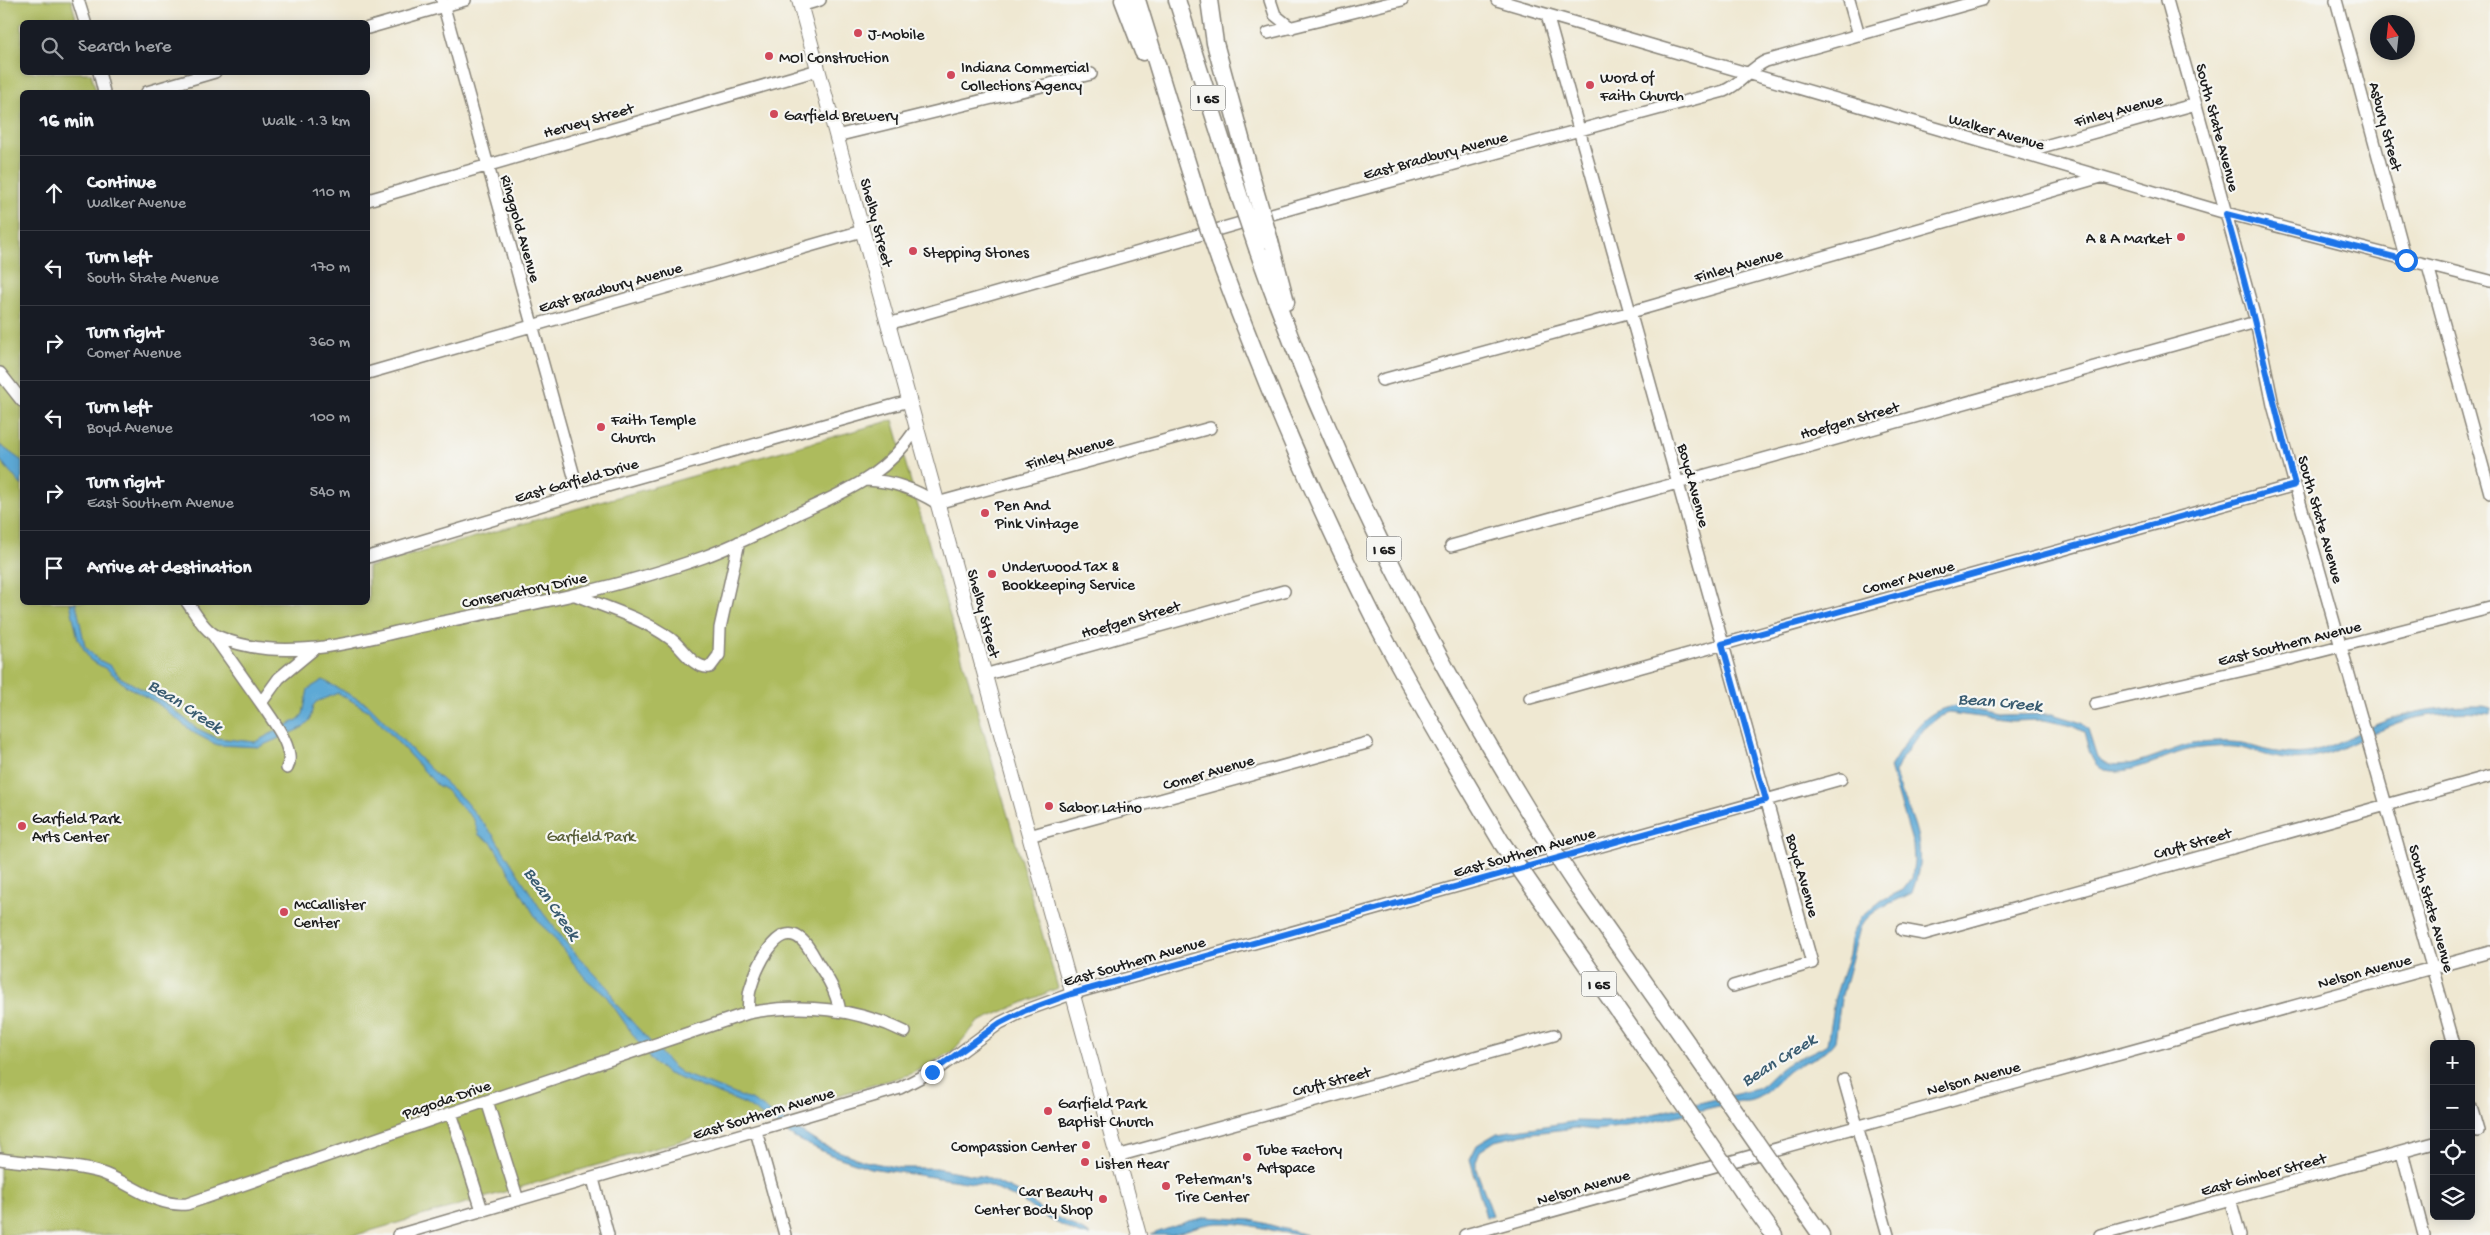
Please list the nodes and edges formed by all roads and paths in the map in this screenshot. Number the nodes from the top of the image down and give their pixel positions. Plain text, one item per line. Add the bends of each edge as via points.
1 (78, 0) edge
2 (465, 0) edge
3 (820, 0) edge
4 (1123, 0) edge
5 (1137, 0) edge
6 (1177, 0) edge
7 (1209, 0) edge
8 (1270, 0) edge
9 (1402, 0) edge
10 (1497, 0) edge
11 (1849, 0) edge
12 (1982, 0) edge
13 (2167, 0) edge
14 (2336, 0) edge
15 (443, 3) edge
16 (800, 3) edge
17 (1547, 15) junction
18 (84, 20) edge
19 (370, 27) edge
20 (1291, 28) junction
21 (1268, 33) dead end
22 (1859, 35) junction
23 (818, 70) junction
24 (1091, 74) dead end
25 (100, 75) edge
26 (206, 75) edge
27 (1748, 75) junction
28 (104, 90) edge
29 (154, 90) edge
30 (2196, 104) junction
31 (1580, 131) junction
32 (836, 136) junction
33 (2020, 153) junction
34 (1186, 158) junction
35 (488, 165) junction
36 (2102, 177) junction
37 (370, 199) edge
38 (2226, 214) junction
39 (862, 231) junction
40 (1264, 246) junction
41 (2406, 260) junction
42 (2428, 266) junction
43 (2490, 281) edge
44 (1630, 312) junction
45 (2256, 322) junction
46 (888, 324) junction
47 (532, 325) junction
48 (370, 372) edge
49 (0, 373) edge
50 (1382, 380) dead end
51 (20, 398) edge
52 (909, 401) junction
53 (916, 428) junction
54 (1210, 428) dead end
55 (866, 480) junction
56 (1677, 483) junction
57 (2295, 485) junction
58 (2490, 493) edge
59 (579, 494) junction
60 (937, 503) junction
61 (739, 542) junction
62 (1451, 546) dead end
63 (370, 556) edge
64 (1284, 591) dead end
65 (575, 595) junction
66 (189, 605) edge
67 (2490, 608) edge
68 (212, 634) junction
69 (1722, 644) junction
70 (2342, 646) junction
71 (314, 649) junction
72 (984, 675) junction
73 (1530, 698) dead end
74 (261, 703) junction
75 (2095, 704) dead end
76 (1367, 743) dead end
77 (288, 768) dead end
78 (2490, 776) edge
79 (1841, 779) dead end
80 (1766, 800) junction
81 (2387, 804) junction
82 (1029, 836) junction
83 (1902, 930) dead end
84 (2490, 952) edge
85 (2432, 968) junction
86 (1733, 986) dead end
87 (1071, 994) junction
88 (840, 1011) junction
89 (748, 1013) junction
90 (906, 1032) dead end
91 (1554, 1035) dead end
92 (2453, 1040) edge
93 (1844, 1080) dead end
94 (487, 1101) junction
95 (451, 1113) junction
96 (1857, 1126) junction
97 (2490, 1127) edge
98 (756, 1131) junction
99 (2475, 1132) edge
100 (2430, 1144) edge
101 (2402, 1152) junction
102 (1117, 1156) junction
103 (0, 1159) edge
104 (592, 1178) junction
105 (2230, 1199) junction
106 (518, 1200) junction
107 (482, 1210) junction
108 (431, 1230) edge
109 (1138, 1232) edge
110 (398, 1235) edge
111 (608, 1235) edge
112 (785, 1235) edge
113 (1465, 1235) edge
114 (1774, 1235) edge
115 (1821, 1235) edge
116 (1888, 1235) edge
117 (2100, 1235) edge
118 (2240, 1235) edge
119 (2424, 1235) edge

1 - 18 street
2 - 15 street
3 - 16 street
4 - 34 highway
5 - 34 highway, I 65
6 - 40 highway, I 65, bridge via 1239,195
7 - 40 highway, bridge via 1215,43 1255,190
8 - 20 street via 1275,15
9 - 20 street
10 - 17 street, Walker Avenue
11 - 22 street
12 - 22 street, East Bradbury Avenue
13 - 30 street, South State Avenue
14 - 41 street, Asbury Street
15 - 19 street
15 - 35 street, Ringgold Avenue
16 - 23 main road, Shelby Street
17 - 27 street, Walker Avenue
17 - 31 street, Boyd Avenue
20 - 21 street
22 - 27 street, East Bradbury Avenue via 1766,61
23 - 32 main road, Shelby Street
23 - 35 street, Hervey Street
24 - 32 street
25 - 28 street
26 - 29 street
27 - 31 street, East Bradbury Avenue via 1737,86 1724,91
27 - 33 street, Walker Avenue
30 - 33 street, Finley Avenue
30 - 38 street, South State Avenue
31 - 44 street, Boyd Avenue
31 - 46 street, East Bradbury Avenue via 1307,204
32 - 39 main road, Shelby Street
33 - 36 street, Walker Avenue
34 - 114 highway, I 65, bridge via 1220,262 1284,424 1365,599 1440,738 1502,843
35 - 37 street, Hervey Street
35 - 47 street, Ringgold Avenue
36 - 38 street, Walker Avenue
36 - 44 street, Finley Avenue
38 - 41 street, Walker Avenue
38 - 45 street, South State Avenue
39 - 46 main road, Shelby Street
39 - 47 street, East Bradbury Avenue
40 - 115 highway, I 65, bridge via 1310,391 1351,484 1444,667 1541,832 1578,888
41 - 42 street, Walker Avenue
42 - 43 street, Walker Avenue
42 - 58 street
44 - 50 street, Finley Avenue
44 - 56 street, Boyd Avenue
45 - 56 street, Hoefgen Street
45 - 57 street, South State Avenue via 2273,405
46 - 52 main road, Shelby Street
47 - 48 street, East Bradbury Avenue
47 - 59 street, Ringgold Avenue
49 - 51 street
52 - 53 main road, Shelby Street
52 - 59 street, East Garfield Drive
53 - 55 street, Conservatory Drive via 902,450
53 - 60 main road, Shelby Street
54 - 60 street, Finley Avenue
55 - 60 street via 884,480 908,487
55 - 61 street, Conservatory Drive
56 - 62 street, Hoefgen Street
56 - 69 street, Boyd Avenue
57 - 69 street, Comer Avenue
57 - 70 street, South State Avenue
59 - 63 street, East Garfield Drive
60 - 72 main road, Shelby Street
61 - 65 street, Conservatory Drive via 667,569
61 - 65 street via 720,628 719,655 710,667 696,664 669,638 638,619
64 - 72 street, Hoefgen Street
65 - 71 street, Conservatory Drive
66 - 68 street
67 - 70 street, East Southern Avenue
68 - 71 street, Conservatory Drive via 258,647
68 - 74 street
69 - 73 street, Comer Avenue
69 - 80 street, Boyd Avenue
70 - 75 street, East Southern Avenue
70 - 81 street, South State Avenue
71 - 74 street via 279,678
72 - 82 main road, Shelby Street
74 - 77 street via 288,747 291,758
76 - 82 street, Comer Avenue
78 - 81 street, Cruft Street
79 - 80 street, East Southern Avenue
80 - 86 street, Boyd Avenue via 1812,963
80 - 87 street, East Southern Avenue
81 - 83 street, Cruft Street via 1924,934
81 - 85 street, South State Avenue
82 - 87 main road, Shelby Street
84 - 85 street, Nelson Avenue
85 - 92 street, South State Avenue
85 - 96 street, Nelson Avenue
87 - 98 street, East Southern Avenue via 1000,1023 942,1066 914,1082
87 - 102 main road, Shelby Street
88 - 89 street, Pagoda Drive via 773,1009
88 - 89 street via 832,983 802,940 788,934 770,946 750,990
88 - 90 street, Pagoda Drive via 871,1018
89 - 94 street, Pagoda Drive
91 - 102 street, Cruft Street
93 - 96 street
94 - 95 street, Pagoda Drive
94 - 106 street
95 - 103 street, Pagoda Drive via 187,1204 164,1203 97,1172 77,1167
95 - 107 street
96 - 113 street, Nelson Avenue
96 - 116 street
97 - 99 street
98 - 104 street, East Southern Avenue
98 - 112 street
100 - 101 street, East Gimber Street
101 - 105 street, East Gimber Street
101 - 119 street
102 - 109 main road, Shelby Street
104 - 106 street, East Southern Avenue
104 - 111 street
105 - 117 street, East Gimber Street
105 - 118 street
106 - 107 street, East Southern Avenue
107 - 108 street, East Southern Avenue
108 - 110 street, East Southern Avenue

